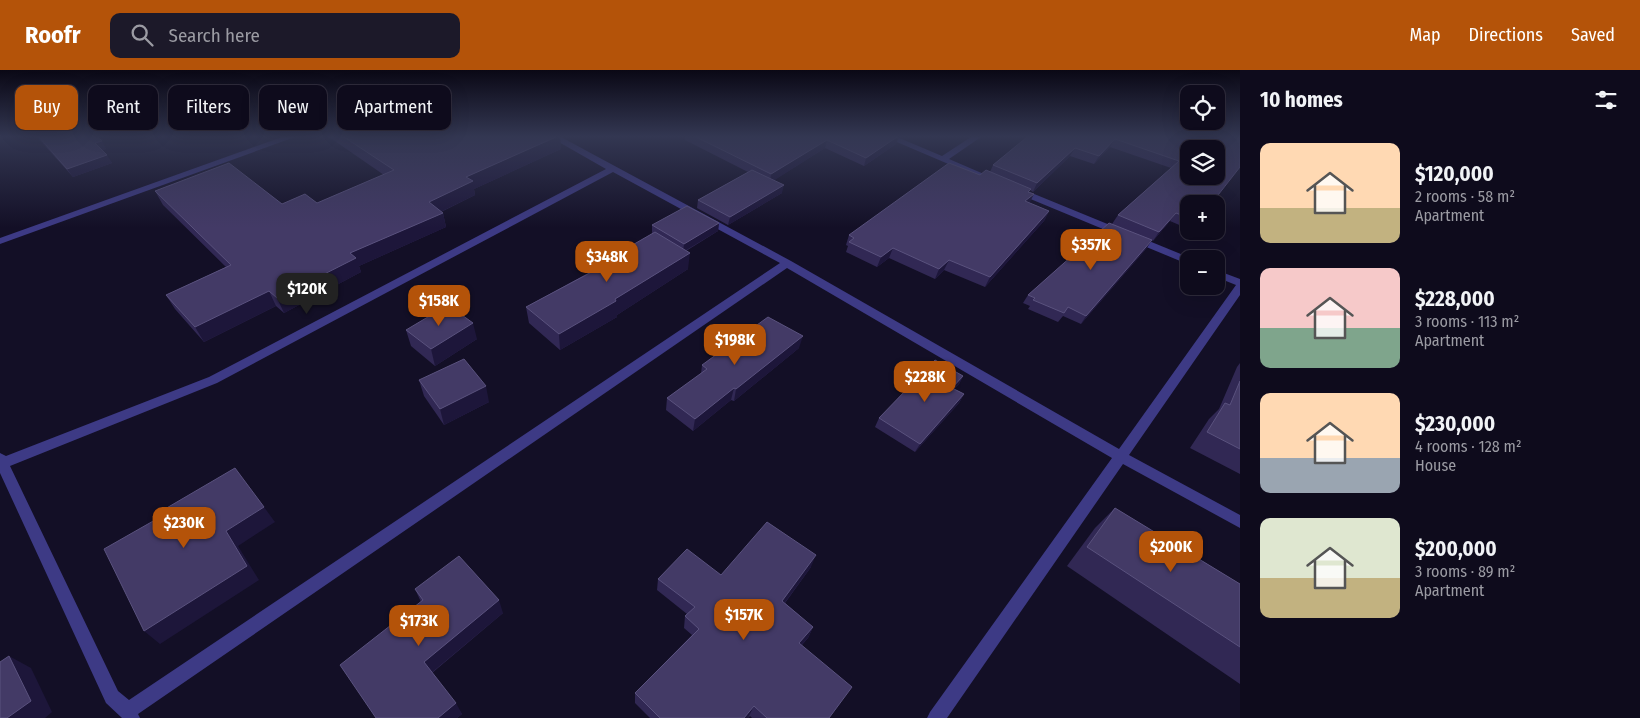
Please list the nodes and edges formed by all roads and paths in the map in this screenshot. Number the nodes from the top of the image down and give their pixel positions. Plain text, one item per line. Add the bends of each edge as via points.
1 (207, 167) edge
2 (609, 167) edge
3 (963, 167) edge
4 (612, 169) junction
5 (0, 241) edge
6 (1180, 258) edge
7 (787, 263) junction
8 (1225, 277) edge
9 (1240, 283) edge
10 (1240, 287) edge
11 (1120, 456) junction
12 (1, 460) edge
13 (1240, 522) edge
14 (129, 715) edge
15 (936, 718) edge

1 - 5 street
2 - 4 street
3 - 6 street
4 - 7 street
4 - 12 street via 213,380
7 - 11 street
7 - 14 street
8 - 9 street
10 - 11 street
11 - 13 street
11 - 15 street
12 - 14 street via 112,696

